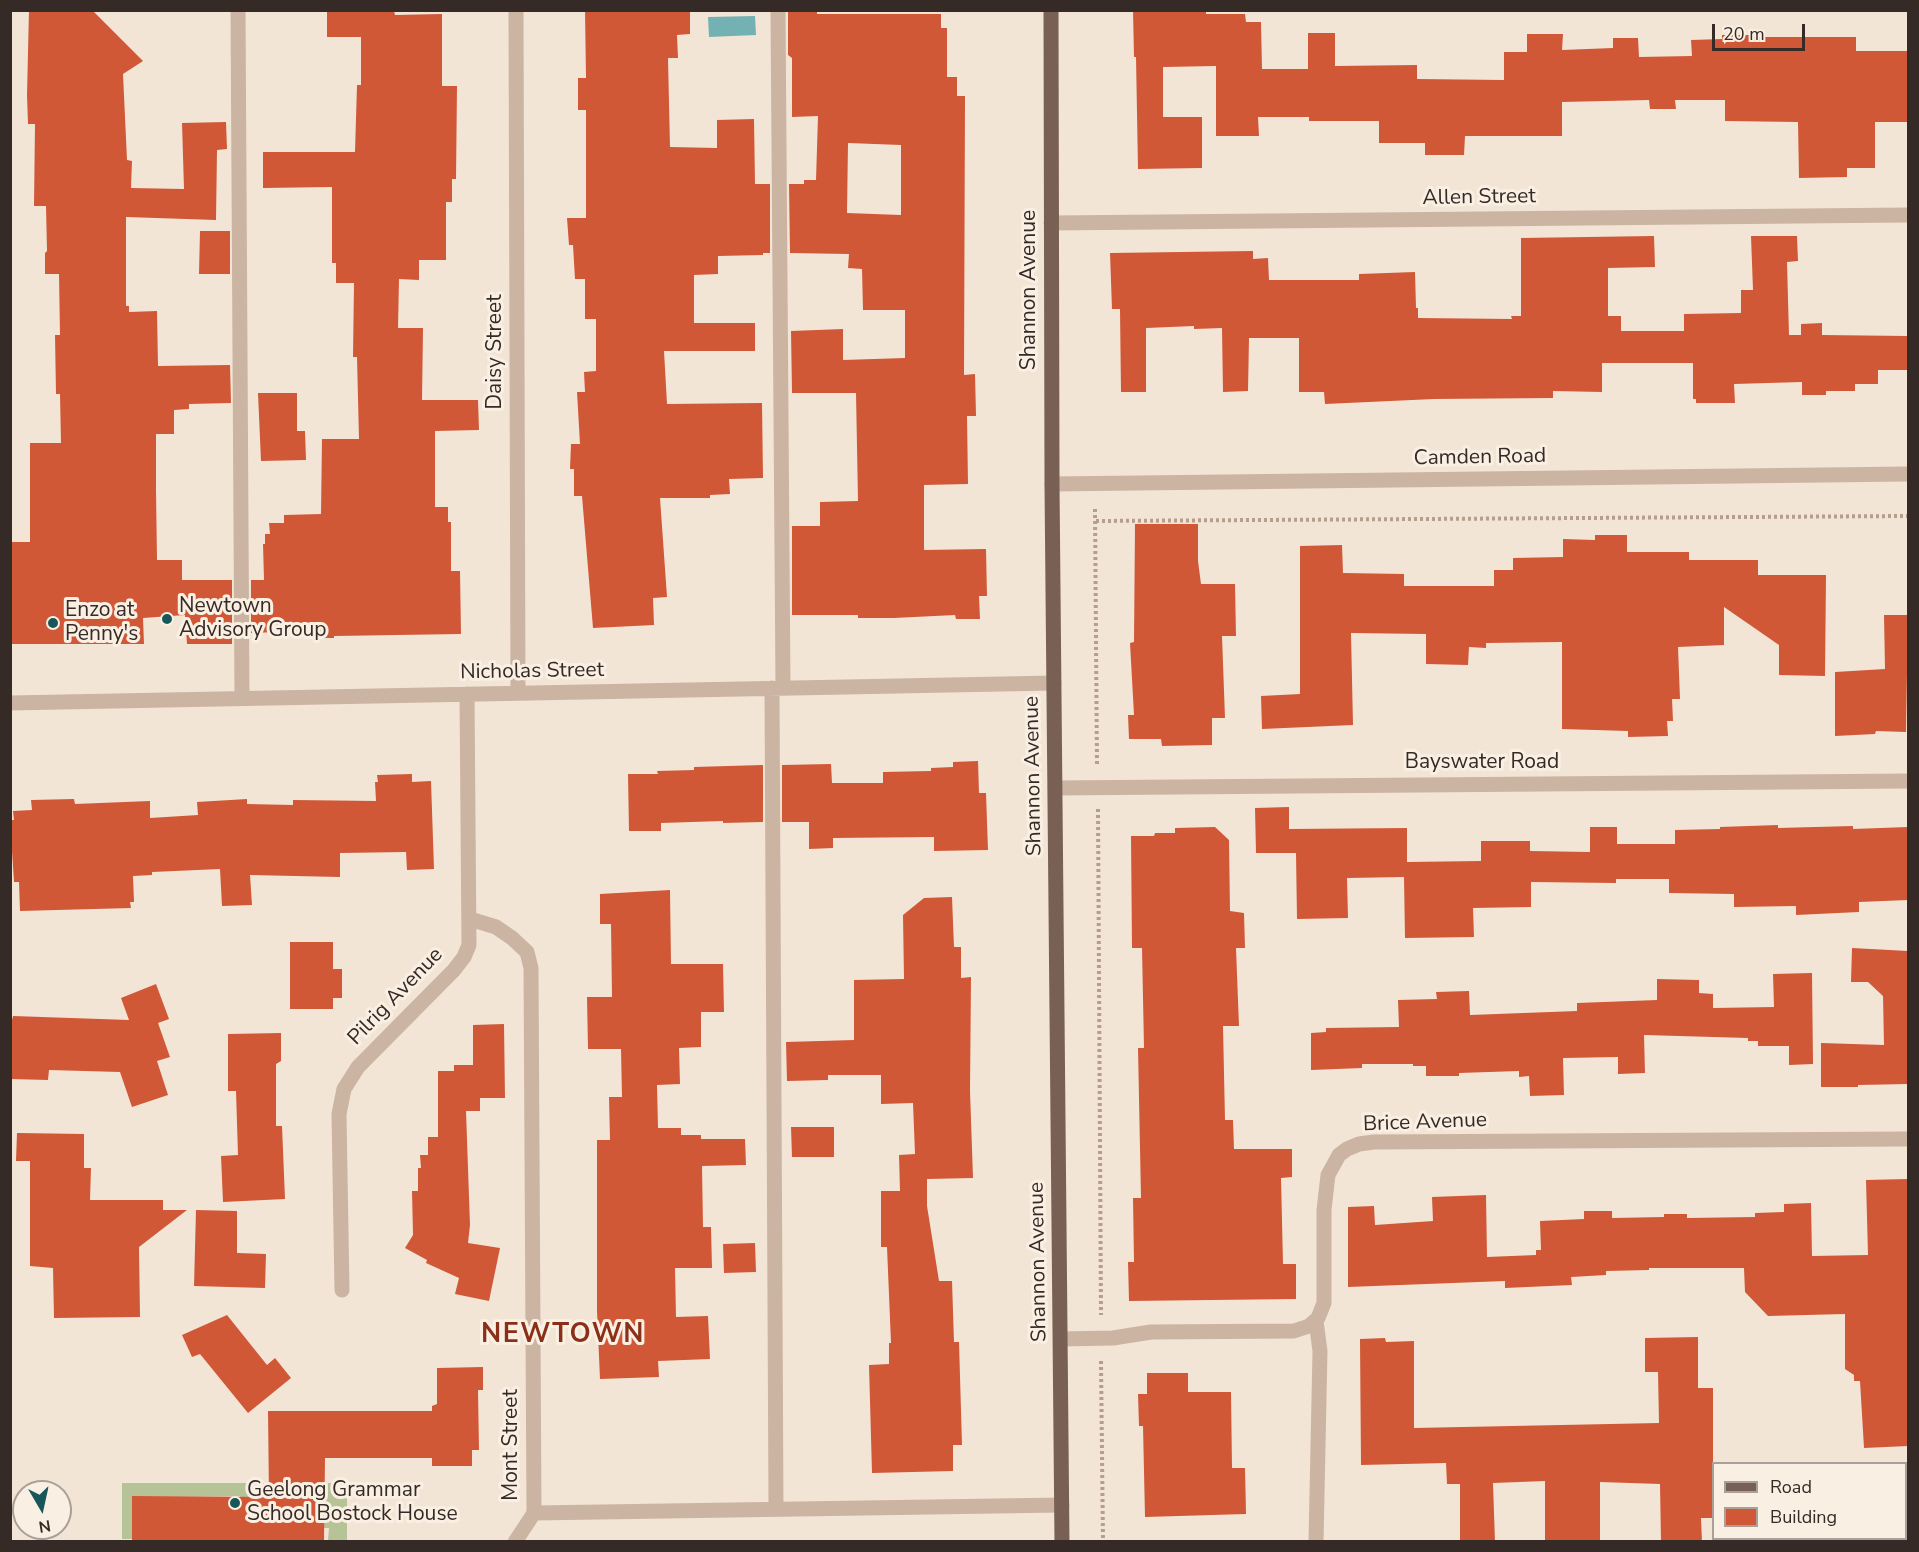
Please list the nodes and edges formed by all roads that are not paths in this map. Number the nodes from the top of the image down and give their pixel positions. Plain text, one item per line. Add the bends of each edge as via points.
1 (238, 10) edge
2 (516, 10) edge
3 (778, 10) edge
4 (1051, 10) edge
5 (1908, 215) edge
6 (1050, 223) junction
7 (1908, 474) edge
8 (1052, 484) junction
9 (1054, 683) junction
10 (777, 688) junction
11 (518, 693) junction
12 (467, 694) junction
13 (242, 698) junction
14 (10, 703) edge
15 (1908, 781) edge
16 (1055, 788) junction
17 (470, 919) junction
18 (1908, 1139) edge
19 (342, 1290) dead end
20 (1316, 1321) junction
21 (1060, 1339) junction
22 (1062, 1505) junction
23 (776, 1509) junction
24 (534, 1513) junction
25 (515, 1542) edge
26 (1062, 1542) edge
27 (1316, 1542) edge

1 - 13 street
2 - 11 street, Daisy Street
3 - 10 street
4 - 6 main road, Shannon Avenue
5 - 6 street, Allen Street
6 - 8 main road, Shannon Avenue
7 - 8 street, Camden Road
8 - 9 main road, Shannon Avenue
9 - 10 street, Nicholas Street
9 - 16 main road, Shannon Avenue
10 - 11 street, Nicholas Street
10 - 23 street
11 - 12 street, Nicholas Street
12 - 13 street, Nicholas Street
12 - 17 street, Pilrig Avenue
13 - 14 street, Nicholas Street
15 - 16 street, Bayswater Road
16 - 21 main road, Shannon Avenue
17 - 19 street, Pilrig Avenue via 469,945 464,957 354,1071 342,1096
17 - 24 street, Mont Street via 496,927 512,938 527,952 531,968
18 - 20 street, Brice Avenue via 1359,1144 1339,1155 1326,1182 1324,1296
20 - 21 street via 1306,1329 1294,1331 1151,1332
20 - 27 street via 1320,1351
21 - 22 main road, Shannon Avenue
22 - 23 street, Mont Street
22 - 26 main road, Shannon Avenue
23 - 24 street, Mont Street
24 - 25 street

